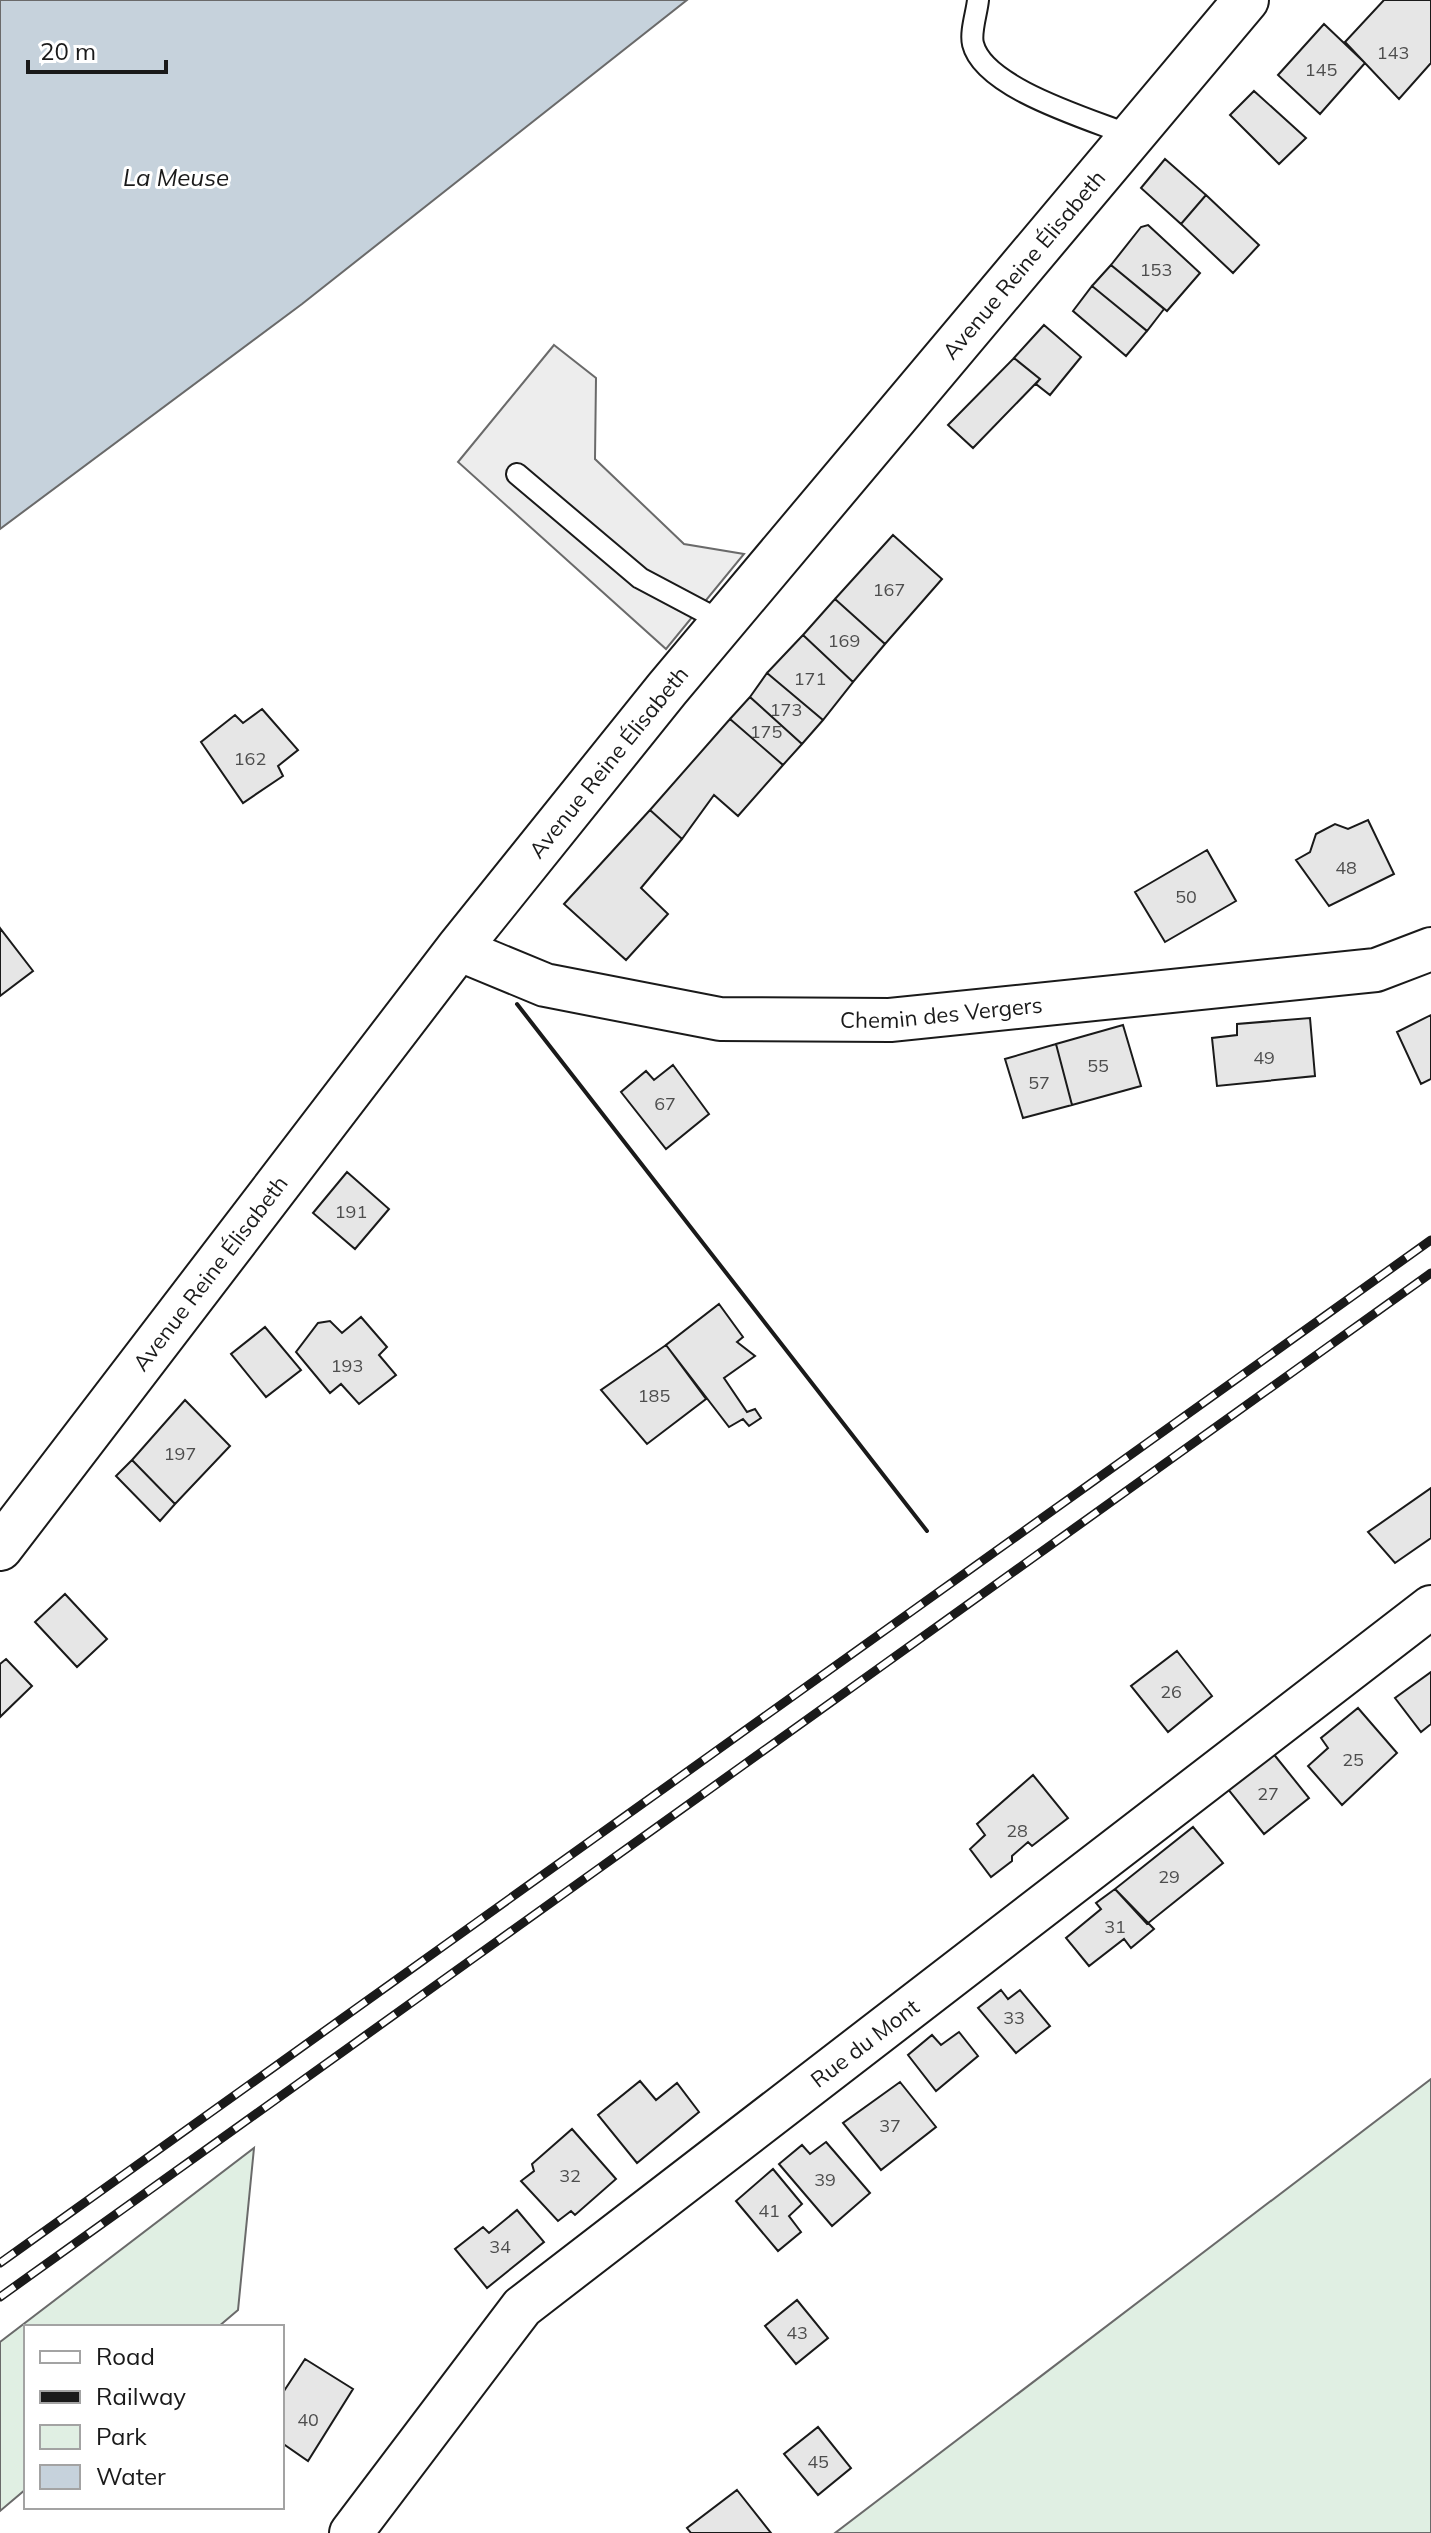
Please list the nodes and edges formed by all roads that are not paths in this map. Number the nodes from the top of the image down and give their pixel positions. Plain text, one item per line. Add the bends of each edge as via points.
1 (978, 0) edge
2 (1232, 3) edge
3 (1132, 136) junction
4 (517, 474) dead end
5 (723, 622) junction
6 (458, 949) junction
7 (1431, 949) edge
8 (0, 1548) edge
9 (1431, 1607) edge
10 (351, 2533) edge

1 - 3 lane via 973,44 990,70 1018,90
2 - 3 main road, Avenue Reine Élisabeth
3 - 5 main road, Avenue Reine Élisabeth
4 - 5 lane via 640,578
5 - 6 main road, Avenue Reine Élisabeth
6 - 7 street, Chemin des Vergers via 545,985 720,1019 890,1020 1376,970
6 - 8 main road, Avenue Reine Élisabeth
9 - 10 street, Rue du Mont via 522,2307

